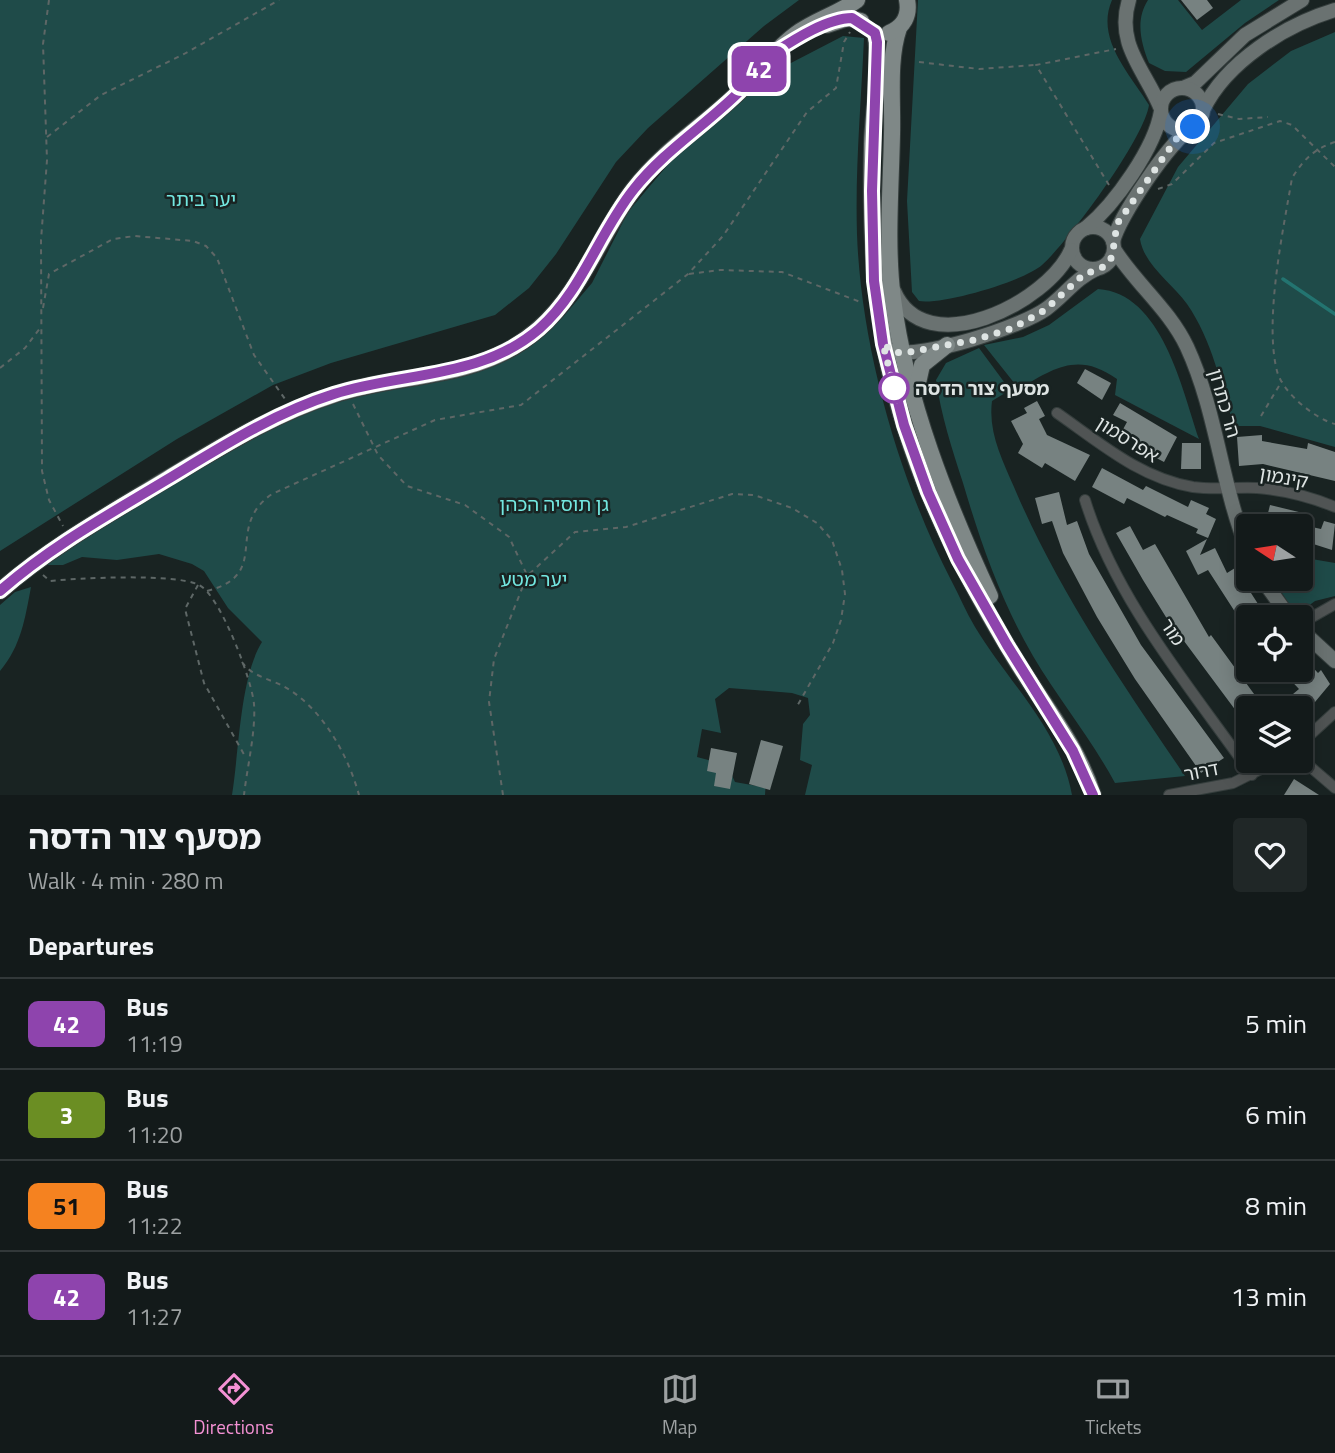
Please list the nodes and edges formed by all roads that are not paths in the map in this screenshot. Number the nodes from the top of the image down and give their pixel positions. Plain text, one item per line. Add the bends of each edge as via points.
1 (858, 0) edge
2 (907, 0) edge
3 (1129, 0) edge
4 (1302, 0) edge
5 (1335, 10) edge
6 (857, 19) junction
7 (899, 28) junction
8 (875, 33) junction
9 (772, 54) junction
10 (1144, 76) junction
11 (1180, 88) junction
12 (1204, 108) junction
13 (1161, 110) junction
14 (1193, 127) junction
15 (1086, 228) junction
16 (1114, 246) junction
17 (1071, 250) junction
18 (1100, 268) junction
19 (1137, 279) junction
20 (892, 284) junction
21 (883, 344) junction
22 (947, 345) junction
23 (904, 353) junction
24 (916, 404) junction
25 (1057, 413) dead end
26 (1226, 489) junction
27 (1084, 500) dead end
28 (1335, 507) edge
29 (1236, 517) edge
30 (0, 591) edge
31 (1335, 604) edge
32 (1313, 617) edge
33 (1313, 641) edge
34 (1335, 661) edge
35 (1335, 712) edge
36 (1313, 732) edge
37 (1313, 769) edge
38 (1256, 773) edge
39 (1252, 775) junction
40 (1335, 788) edge
41 (1191, 793) edge
42 (1095, 795) edge
43 (1169, 795) edge

1 - 6 main road
1 - 9 main road via 805,28
2 - 7 main road via 908,14
3 - 10 street via 1124,33
4 - 11 street via 1254,28 1195,83
5 - 12 street via 1290,29 1256,51 1225,79
6 - 8 main road
6 - 9 main road via 815,31
7 - 8 main road
7 - 20 main road via 894,52
8 - 21 main road via 872,240
9 - 30 main road via 740,91 634,189 565,303 524,341 472,365 348,391 292,409 70,538
10 - 11 street
10 - 13 street
11 - 12 street via 1196,94
11 - 13 street via 1165,97
12 - 14 street
13 - 14 street via 1171,128
13 - 15 street via 1152,142
14 - 16 street via 1177,138 1117,224
15 - 16 street via 1101,229
15 - 17 street via 1075,236
16 - 18 street
16 - 19 street, הר כתרון
17 - 18 street via 1082,267
17 - 20 street via 1060,270 1034,294 1005,310 955,324 938,325 912,315 900,303
18 - 19 street, הר כתרון via 1126,272
18 - 22 street via 1083,275 1045,310 1013,328
19 - 26 street, הר כתרון via 1172,320 1187,348 1210,415
20 - 23 main road
21 - 23 street
21 - 42 main road via 907,436 943,526
22 - 23 street
22 - 24 main road via 922,365
23 - 24 main road
24 - 42 main road via 980,575 1006,628 1078,747
25 - 26 street, אפרסמון via 1147,473 1195,487
26 - 28 street, קינמון via 1293,494
26 - 29 street, הר כתרון
27 - 39 street, מור via 1095,535 1116,575
31 - 32 street
33 - 34 street
35 - 36 street
37 - 40 street
38 - 39 street, דרור
39 - 41 street, דרור
41 - 43 street, דרור

